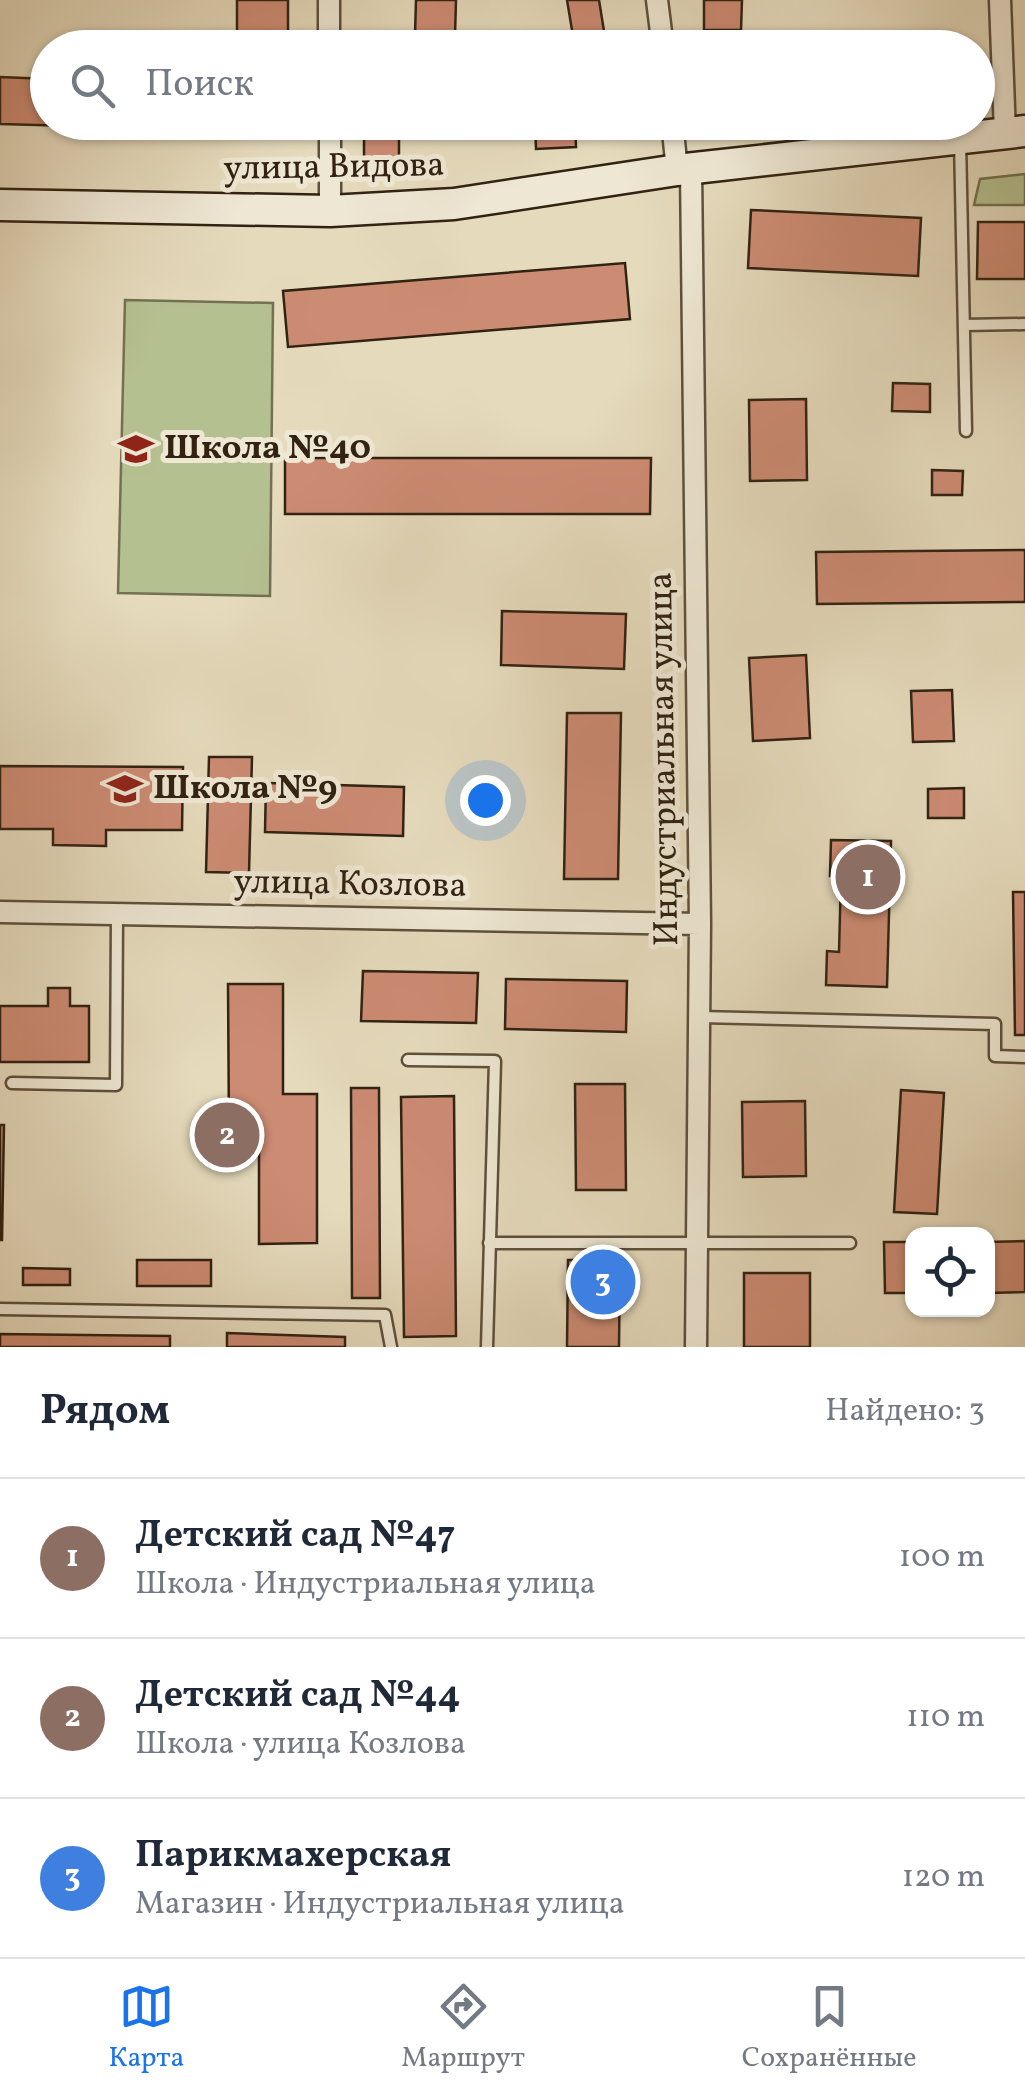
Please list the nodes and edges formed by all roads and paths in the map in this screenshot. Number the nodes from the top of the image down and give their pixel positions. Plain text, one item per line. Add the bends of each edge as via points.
1 (329, 0) edge
2 (658, 0) edge
3 (1000, 0) edge
4 (329, 30) edge
5 (661, 30) edge
6 (1015, 133) edge
7 (330, 140) edge
8 (676, 140) edge
9 (951, 140) edge
10 (960, 140) edge
11 (684, 170) junction
12 (0, 205) edge
13 (330, 211) junction
14 (1025, 324) edge
15 (964, 325) junction
16 (966, 431) dead end
17 (0, 912) edge
18 (117, 914) junction
19 (700, 924) junction
20 (699, 1018) junction
21 (1025, 1057) edge
22 (408, 1060) dead end
23 (12, 1083) dead end
24 (490, 1243) junction
25 (697, 1243) junction
26 (850, 1243) dead end
27 (0, 1309) edge
28 (391, 1347) edge
29 (487, 1347) edge
30 (696, 1347) edge

1 - 4 street
2 - 5 street
3 - 6 street
7 - 13 street
8 - 11 street, Индустриальная улица
9 - 11 street, улица Видова
10 - 15 lane
11 - 13 street, улица Видова via 454,204
11 - 19 street, Индустриальная улица
12 - 13 street, улица Видова
14 - 15 lane
15 - 16 lane
17 - 18 street, улица Козлова
18 - 19 street, улица Козлова
18 - 23 lane via 116,1085
19 - 20 street, Индустриальная улица
20 - 21 lane via 994,1024 995,1056
20 - 25 street, Индустриальная улица
22 - 24 lane via 494,1061
24 - 25 lane
24 - 29 lane
25 - 26 lane
25 - 30 street, Индустриальная улица
27 - 28 lane via 385,1315

